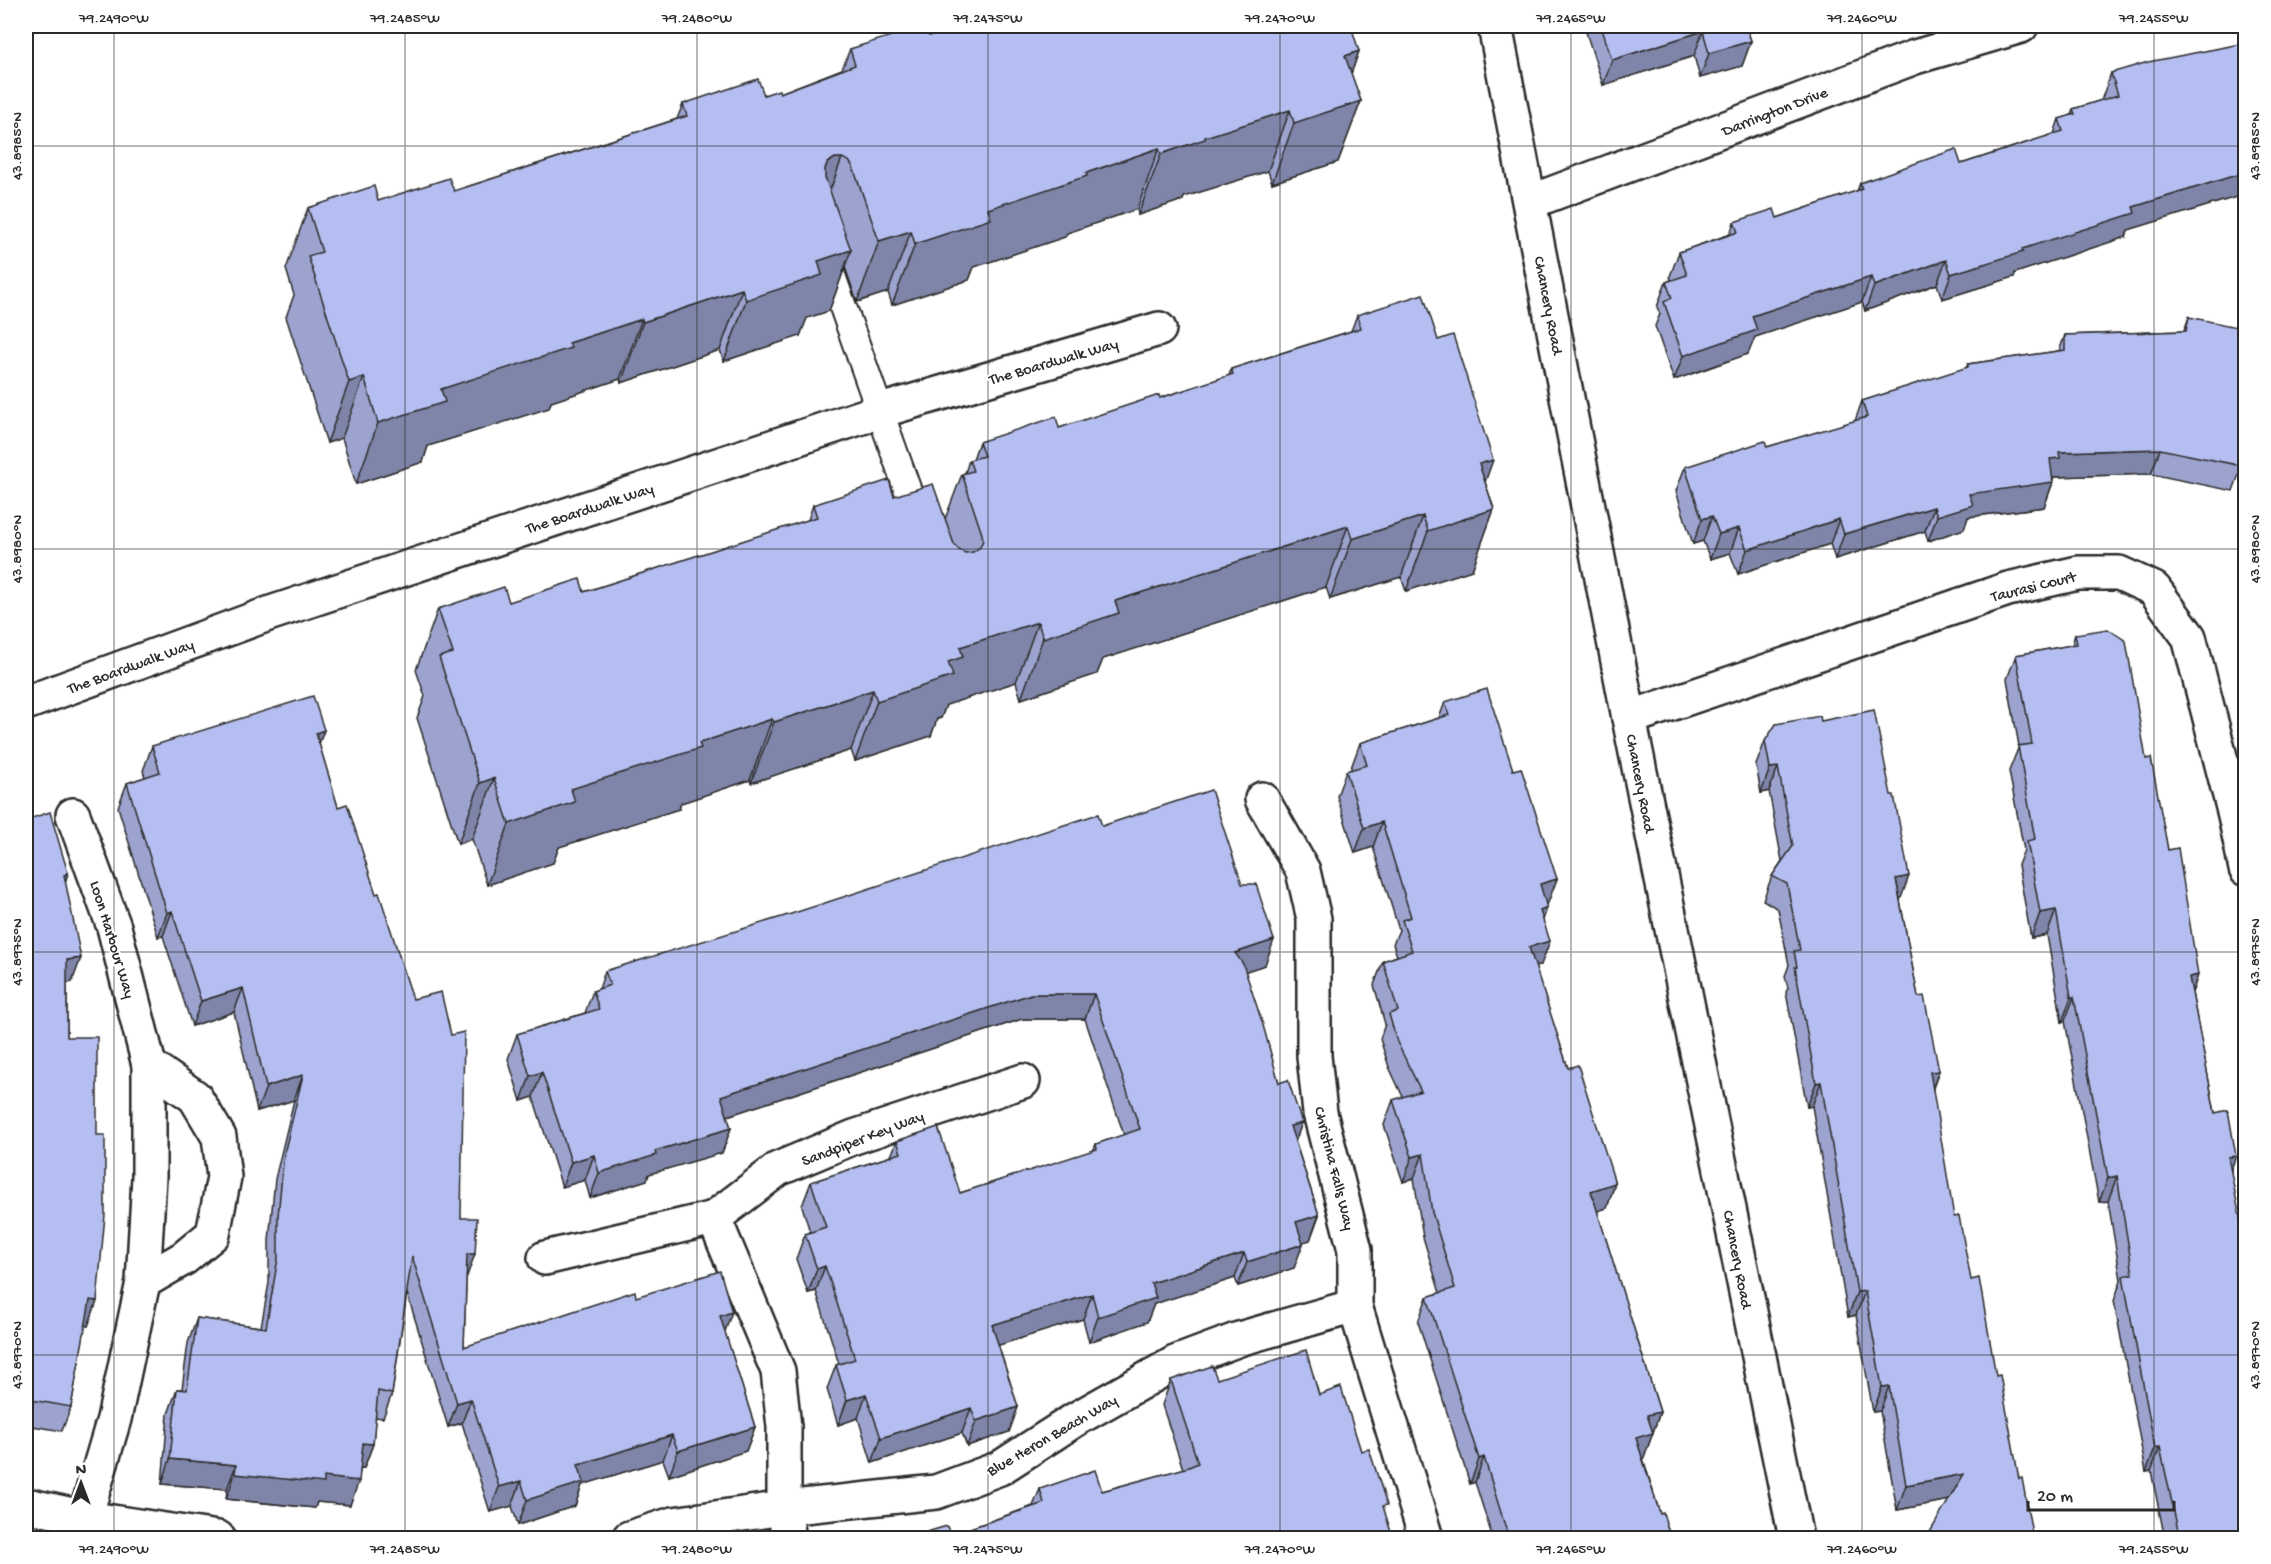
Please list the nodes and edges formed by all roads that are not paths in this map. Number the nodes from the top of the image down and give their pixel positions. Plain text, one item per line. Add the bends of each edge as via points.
1 (1495, 26) edge
2 (2021, 26) edge
3 (1530, 202) junction
4 (817, 233) edge
5 (1159, 329) dead end
6 (880, 411) junction
7 (927, 546) edge
8 (26, 703) edge
9 (1629, 718) junction
10 (1262, 798) dead end
11 (73, 815) dead end
12 (2246, 869) edge
13 (149, 1065) junction
14 (1023, 1081) dead end
15 (714, 1218) junction
16 (545, 1258) dead end
17 (143, 1282) junction
18 (1355, 1306) junction
19 (26, 1505) edge
20 (786, 1523) edge
21 (83, 1528) edge
22 (218, 1539) edge
23 (629, 1539) edge
24 (1426, 1539) edge
25 (1796, 1539) edge

1 - 3 street, Chancery Road
2 - 3 street, Darrington Drive via 1915,57
3 - 9 street, Chancery Road
4 - 6 lane
5 - 6 street, The Boardwalk Way
6 - 7 lane
6 - 8 street, The Boardwalk Way via 271,613
9 - 12 street, Taurasi Court via 2008,589 2078,573 2119,573 2154,589 2189,637
9 - 25 street, Chancery Road
10 - 18 street, Christina Falls Way via 1303,871 1314,920 1314,1056 1319,1102 1355,1250
11 - 13 street, Loon Harbour Way via 114,927
13 - 17 street, Loon Harbour Way via 149,1177
13 - 17 street via 195,1097 219,1137 224,1177 213,1234 184,1258
14 - 15 street, Sandpiper Key Way via 854,1137 778,1169
15 - 16 street, Sandpiper Key Way
15 - 20 street via 778,1371 784,1427
17 - 21 street, Loon Harbour Way via 114,1419
18 - 20 street, Blue Heron Beach Way via 1239,1339 1175,1363 1000,1468 936,1492
18 - 24 street, Christina Falls Way
19 - 21 street
20 - 23 street, Blue Heron Beach Way via 673,1524
21 - 22 street

